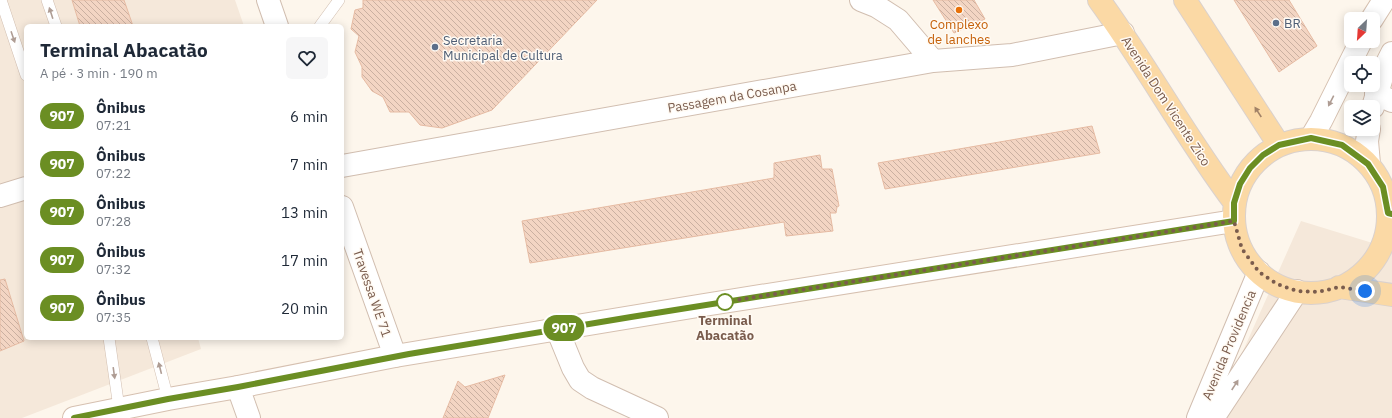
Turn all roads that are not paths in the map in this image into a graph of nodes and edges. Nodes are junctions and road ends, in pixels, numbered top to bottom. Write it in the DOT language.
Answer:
graph roads {
  1 [pos="1,0"];
  2 [pos="47,0"];
  3 [pos="268,0"];
  4 [pos="339,0"];
  5 [pos="861,0"];
  6 [pos="1099,0"];
  7 [pos="1185,0"];
  8 [pos="1384,0"];
  9 [pos="1376,12"];
  10 [pos="55,24"];
  11 [pos="276,24"];
  12 [pos="321,24"];
  13 [pos="1123,33"];
  14 [pos="1358,48"];
  15 [pos="1392,53"];
  16 [pos="933,61"];
  17 [pos="24,69"];
  18 [pos="1380,101"];
  19 [pos="1368,136"];
  20 [pos="1311,138"];
  21 [pos="1279,145"];
  22 [pos="1368,164"];
  23 [pos="344,166"];
  24 [pos="24,189"];
  25 [pos="0,196"];
  26 [pos="1234,212"];
  27 [pos="344,213"];
  28 [pos="1390,214"];
  29 [pos="1259,272"];
  30 [pos="1339,287"];
  31 [pos="1297,291"];
  32 [pos="1392,295"];
  33 [pos="557,329"];
  34 [pos="110,340"];
  35 [pos="153,340"];
  36 [pos="395,356"];
  37 [pos="238,387"];
  38 [pos="168,399"];
  39 [pos="119,408"];
  40 [pos="74,418"];
  41 [pos="249,418"];
  42 [pos="657,418"];
  43 [pos="1198,418"];
  44 [pos="1213,418"];
  1 -- 17 [label="lane, one-way"];
  10 -- 2 [label="lane, one-way"];
  3 -- 11 [label="street"];
  4 -- 12 [label="lane"];
  5 -- 16 [label="street"];
  6 -- 13 [label="main road, Avenida Dom Vicente Zico"];
  21 -- 7 [label="main road, one-way"];
  8 -- 9 [label="street"];
  13 -- 16 [label="street, Passagem da Cosanpa"];
  13 -- 26 [label="main road, Avenida Dom Vicente Zico"];
  14 -- 20 [label="street, one-way"];
  15 -- 18 [label="street"];
  16 -- 23 [label="street, Passagem da Cosanpa"];
  19 -- 22 [label="street"];
  20 -- 21 [label="main road"];
  20 -- 22 [label="main road"];
  21 -- 26 [label="main road"];
  22 -- 28 [label="main road"];
  24 -- 25 [label="street"];
  26 -- 29 [label="main road"];
  26 -- 33 [label="street"];
  27 -- 36 [label="street, Travessa WE 71"];
  28 -- 30 [label="main road"];
  29 -- 31 [label="main road"];
  29 -- 43 [label="street, Avenida Providencia"];
  30 -- 31 [label="main road"];
  30 -- 32 [label="main road"];
  44 -- 31 [label="street, Avenida Providencia, one-way"];
  33 -- 36 [label="street"];
  33 -- 42 [label="street"];
  34 -- 39 [label="lane, one-way"];
  38 -- 35 [label="lane, one-way"];
  36 -- 37 [label="street"];
  37 -- 38 [label="street"];
  37 -- 41 [label="street"];
  38 -- 39 [label="street"];
  39 -- 40 [label="street"];
}
